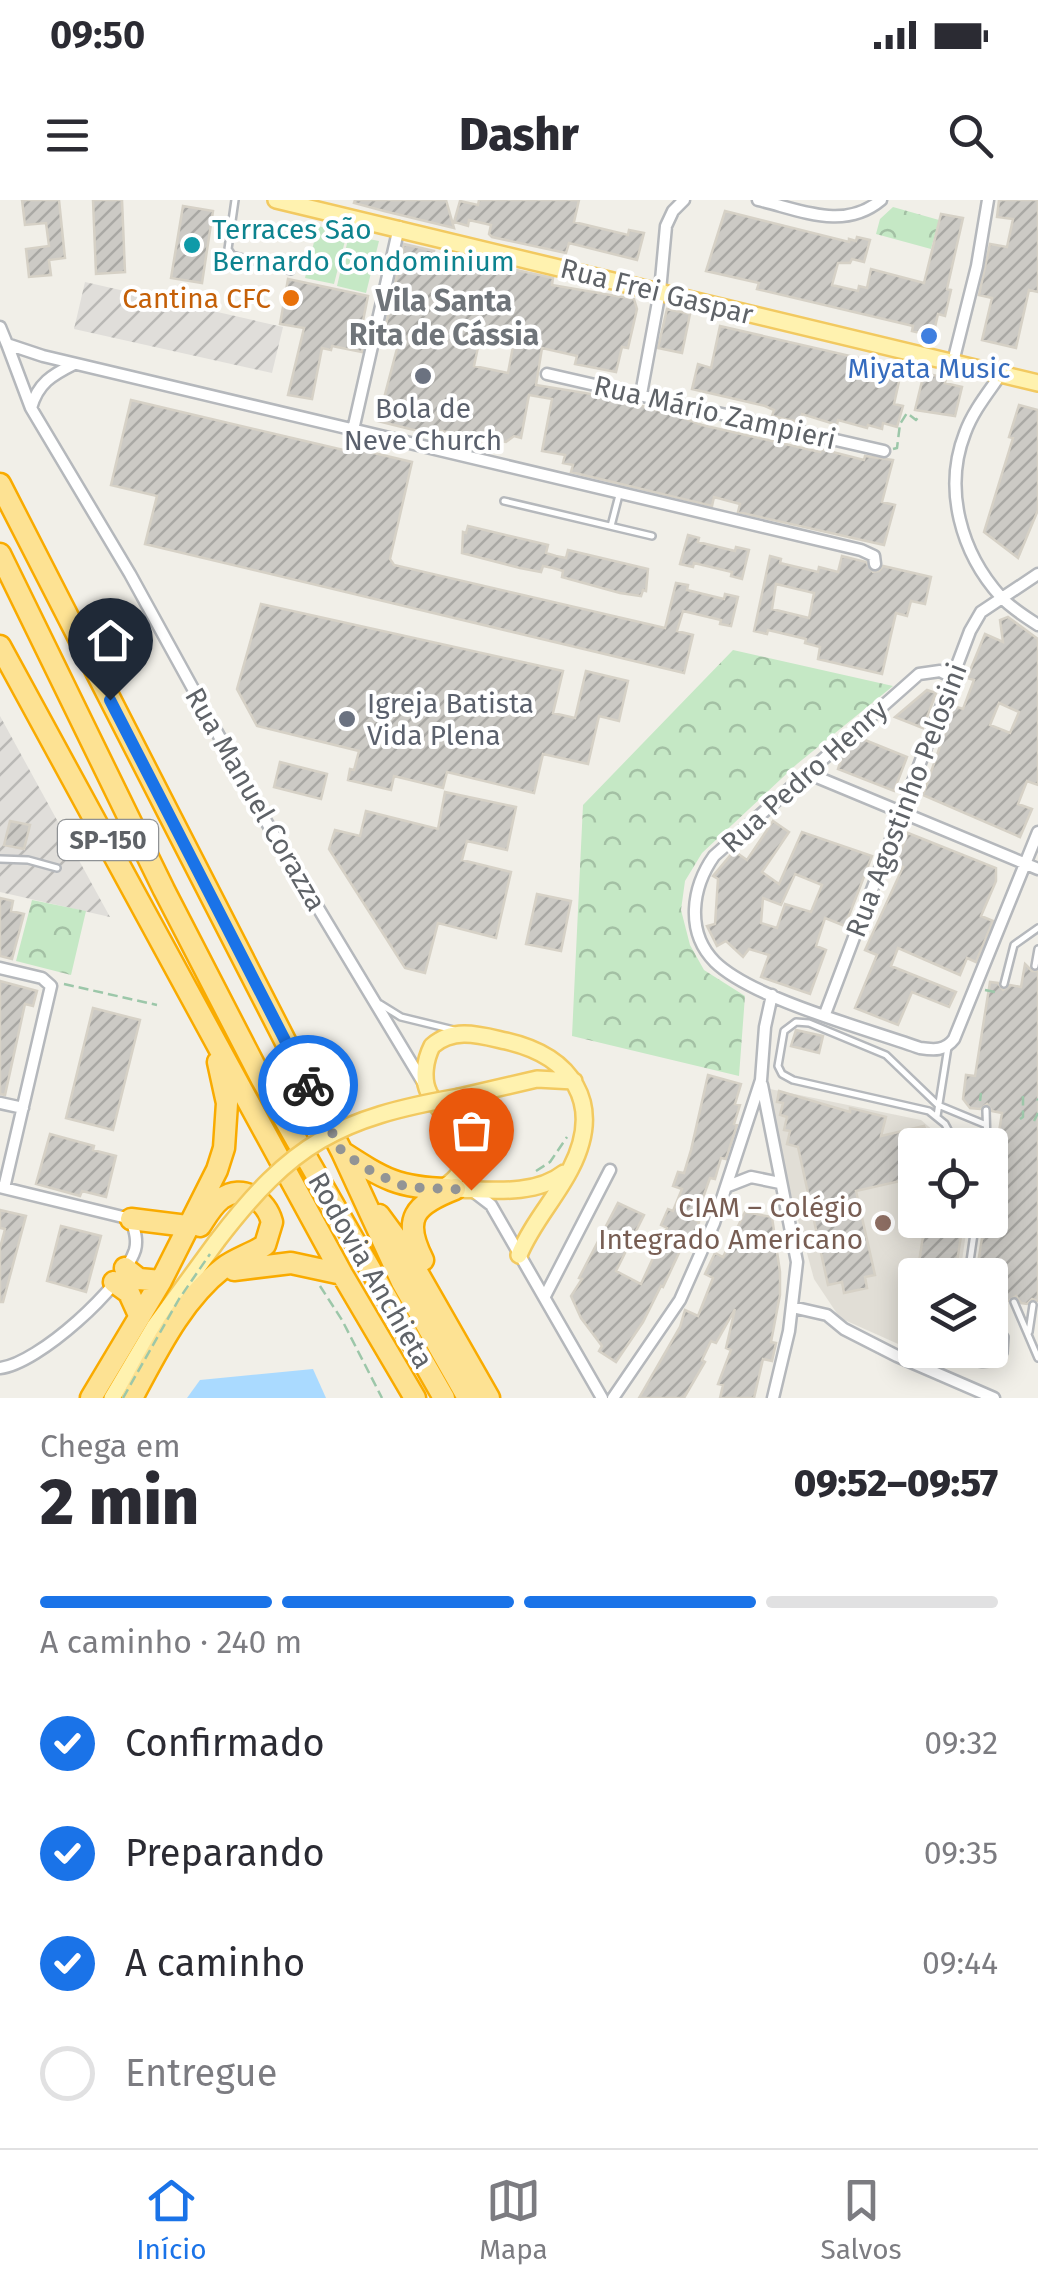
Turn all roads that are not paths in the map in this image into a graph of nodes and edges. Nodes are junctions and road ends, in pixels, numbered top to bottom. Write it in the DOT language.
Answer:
graph roads {
  1 [pos="236,200"];
  2 [pos="276,200"];
  3 [pos="684,200"];
  4 [pos="758,200"];
  5 [pos="881,200"];
  6 [pos="988,200"];
  7 [pos="399,227"];
  8 [pos="291,271"];
  9 [pos="660,292"];
  10 [pos="0,327"];
  11 [pos="7,344"];
  12 [pos="953,362"];
  13 [pos="75,364"];
  14 [pos="546,374"];
  15 [pos="1001,374"];
  16 [pos="1038,383"];
  17 [pos="641,394"];
  18 [pos="30,408"];
  19 [pos="353,430"];
  20 [pos="884,451"];
  21 [pos="0,484"];
  22 [pos="619,492"];
  23 [pos="504,501"];
  24 [pos="611,526"];
  25 [pos="652,536"];
  26 [pos="0,554"];
  27 [pos="875,564"];
  28 [pos="1038,574"];
  29 [pos="1002,598"];
  30 [pos="1038,626"];
  31 [pos="0,646"];
  32 [pos="952,677"];
  33 [pos="807,773"];
  34 [pos="902,812"];
  35 [pos="1038,832"];
  36 [pos="0,859"];
  37 [pos="1026,861"];
  38 [pos="56,868"];
  39 [pos="1038,869"];
  40 [pos="1038,928"];
  41 [pos="1038,948"];
  42 [pos="1035,966"];
  43 [pos="0,968"];
  44 [pos="1004,984"];
  45 [pos="772,995"];
  46 [pos="372,999"];
  47 [pos="825,1014"];
  48 [pos="472,1034"];
  49 [pos="212,1036"];
  50 [pos="948,1047"];
  51 [pos="761,1080"];
  52 [pos="574,1082"];
  53 [pos="427,1090"];
  54 [pos="0,1102"];
  55 [pos="938,1105"];
  56 [pos="22,1108"];
  57 [pos="986,1110"];
  58 [pos="937,1116"];
  59 [pos="984,1124"];
  60 [pos="947,1128"];
  61 [pos="985,1128"];
  62 [pos="342,1152"];
  63 [pos="572,1167"];
  64 [pos="610,1170"];
  65 [pos="780,1184"];
  66 [pos="357,1185"];
  67 [pos="728,1186"];
  68 [pos="2,1187"];
  69 [pos="456,1189"];
  70 [pos="131,1219"];
  71 [pos="187,1226"];
  72 [pos="175,1253"];
  73 [pos="519,1255"];
  74 [pos="342,1274"];
  75 [pos="120,1275"];
  76 [pos="213,1276"];
  77 [pos="161,1281"];
  78 [pos="545,1296"];
  79 [pos="1014,1302"];
  80 [pos="1032,1305"];
  81 [pos="792,1307"];
  82 [pos="139,1316"];
  83 [pos="1028,1335"];
  84 [pos="456,1340"];
  85 [pos="1038,1358"];
  86 [pos="396,1364"];
  87 [pos="0,1368"];
  88 [pos="91,1398"];
  89 [pos="112,1398"];
  90 [pos="132,1398"];
  91 [pos="406,1398"];
  92 [pos="414,1398"];
  93 [pos="444,1398"];
  94 [pos="468,1398"];
  95 [pos="489,1398"];
  96 [pos="602,1398"];
  97 [pos="613,1398"];
  98 [pos="773,1398"];
  99 [pos="994,1398"];
  1 -- 8 [label="lane"];
  2 -- 7 [label="main road, Rua Frei Gaspar"];
  3 -- 9 [label="street"];
  4 -- 5 [label="street"];
  6 -- 12 [label="street"];
  7 -- 9 [label="main road, Rua Frei Gaspar"];
  7 -- 19 [label="street"];
  9 -- 12 [label="main road, Rua Frei Gaspar"];
  9 -- 17 [label="street"];
  10 -- 11 [label="street, Rua Manuel Corazza"];
  11 -- 13 [label="street"];
  11 -- 18 [label="street, Rua Manuel Corazza"];
  12 -- 15 [label="main road, Rua Frei Gaspar"];
  13 -- 18 [label="street"];
  13 -- 19 [label="street"];
  14 -- 17 [label="street, Rua Mário Zampieri"];
  15 -- 16 [label="main road, Rua Frei Gaspar"];
  15 -- 29 [label="street"];
  17 -- 20 [label="street, Rua Mário Zampieri"];
  18 -- 46 [label="street, Rua Manuel Corazza"];
  19 -- 22 [label="street"];
  21 -- 62 [label="highway, Rodovia Anchieta / SP-150"];
  22 -- 24 [label="lane"];
  22 -- 27 [label="street"];
  23 -- 24 [label="lane"];
  24 -- 25 [label="lane"];
  26 -- 93 [label="highway, Rodovia Anchieta / SP-150"];
  28 -- 29 [label="street, Rua Agostinho Pelosini"];
  29 -- 30 [label="street"];
  29 -- 32 [label="street, Rua Agostinho Pelosini"];
  31 -- 49 [label="highway, Rodovia Anchieta / SP-150"];
  32 -- 33 [label="street, Rua Pedro Henry"];
  32 -- 34 [label="street, Rua Agostinho Pelosini"];
  33 -- 34 [label="street"];
  33 -- 45 [label="street, Rua Pedro Henry"];
  34 -- 37 [label="street"];
  34 -- 47 [label="street, Rua Agostinho Pelosini"];
  35 -- 37 [label="street"];
  36 -- 38 [label="lane"];
  37 -- 39 [label="street"];
  37 -- 50 [label="street"];
  40 -- 44 [label="lane"];
  41 -- 42 [label="lane"];
  43 -- 56 [label="street"];
  45 -- 47 [label="street, Rua Pedro Henry"];
  45 -- 51 [label="street"];
  46 -- 48 [label="lane"];
  46 -- 53 [label="street, Rua Manuel Corazza"];
  47 -- 50 [label="street, Rua Pedro Henry"];
  48 -- 52 [label="main road"];
  48 -- 53 [label="main road"];
  49 -- 71 [label="highway"];
  49 -- 74 [label="highway, Rodovia Anchieta / SP-150"];
  50 -- 55 [label="lane"];
  51 -- 65 [label="street"];
  51 -- 67 [label="street"];
  52 -- 63 [label="main road"];
  52 -- 89 [label="main road, bridge"];
  53 -- 69 [label="main road"];
  54 -- 56 [label="street"];
  55 -- 58 [label="lane"];
  55 -- 58 [label="lane"];
  55 -- 59 [label="lane"];
  56 -- 68 [label="street"];
  57 -- 59 [label="lane"];
  58 -- 60 [label="lane"];
  59 -- 61 [label="lane"];
  62 -- 66 [label="highway, Rodovia Anchieta / SP-150"];
  62 -- 69 [label="highway"];
  63 -- 69 [label="main road"];
  63 -- 73 [label="main road"];
  64 -- 78 [label="street"];
  65 -- 67 [label="street"];
  65 -- 81 [label="street"];
  66 -- 84 [label="highway, Rodovia Anchieta / SP-150"];
  66 -- 94 [label="highway, Rodovia Anchieta / SP-150"];
  67 -- 97 [label="street"];
  68 -- 70 [label="street"];
  69 -- 73 [label="street"];
  69 -- 84 [label="highway"];
  70 -- 71 [label="highway"];
  70 -- 75 [label="street"];
  71 -- 72 [label="highway"];
  72 -- 76 [label="highway"];
  72 -- 77 [label="highway"];
  73 -- 78 [label="street"];
  74 -- 76 [label="highway"];
  74 -- 86 [label="highway, Rodovia Anchieta / SP-150"];
  75 -- 77 [label="highway"];
  75 -- 82 [label="highway"];
  75 -- 87 [label="street"];
  76 -- 90 [label="highway"];
  77 -- 82 [label="highway"];
  78 -- 96 [label="street"];
  79 -- 83 [label="lane"];
  80 -- 83 [label="lane"];
  81 -- 98 [label="street"];
  81 -- 99 [label="street"];
  82 -- 88 [label="highway"];
  83 -- 85 [label="lane"];
  84 -- 95 [label="highway, Rodovia Anchieta / SP-150"];
  86 -- 91 [label="highway"];
  86 -- 92 [label="highway, Rodovia Anchieta / SP-150"];
}
